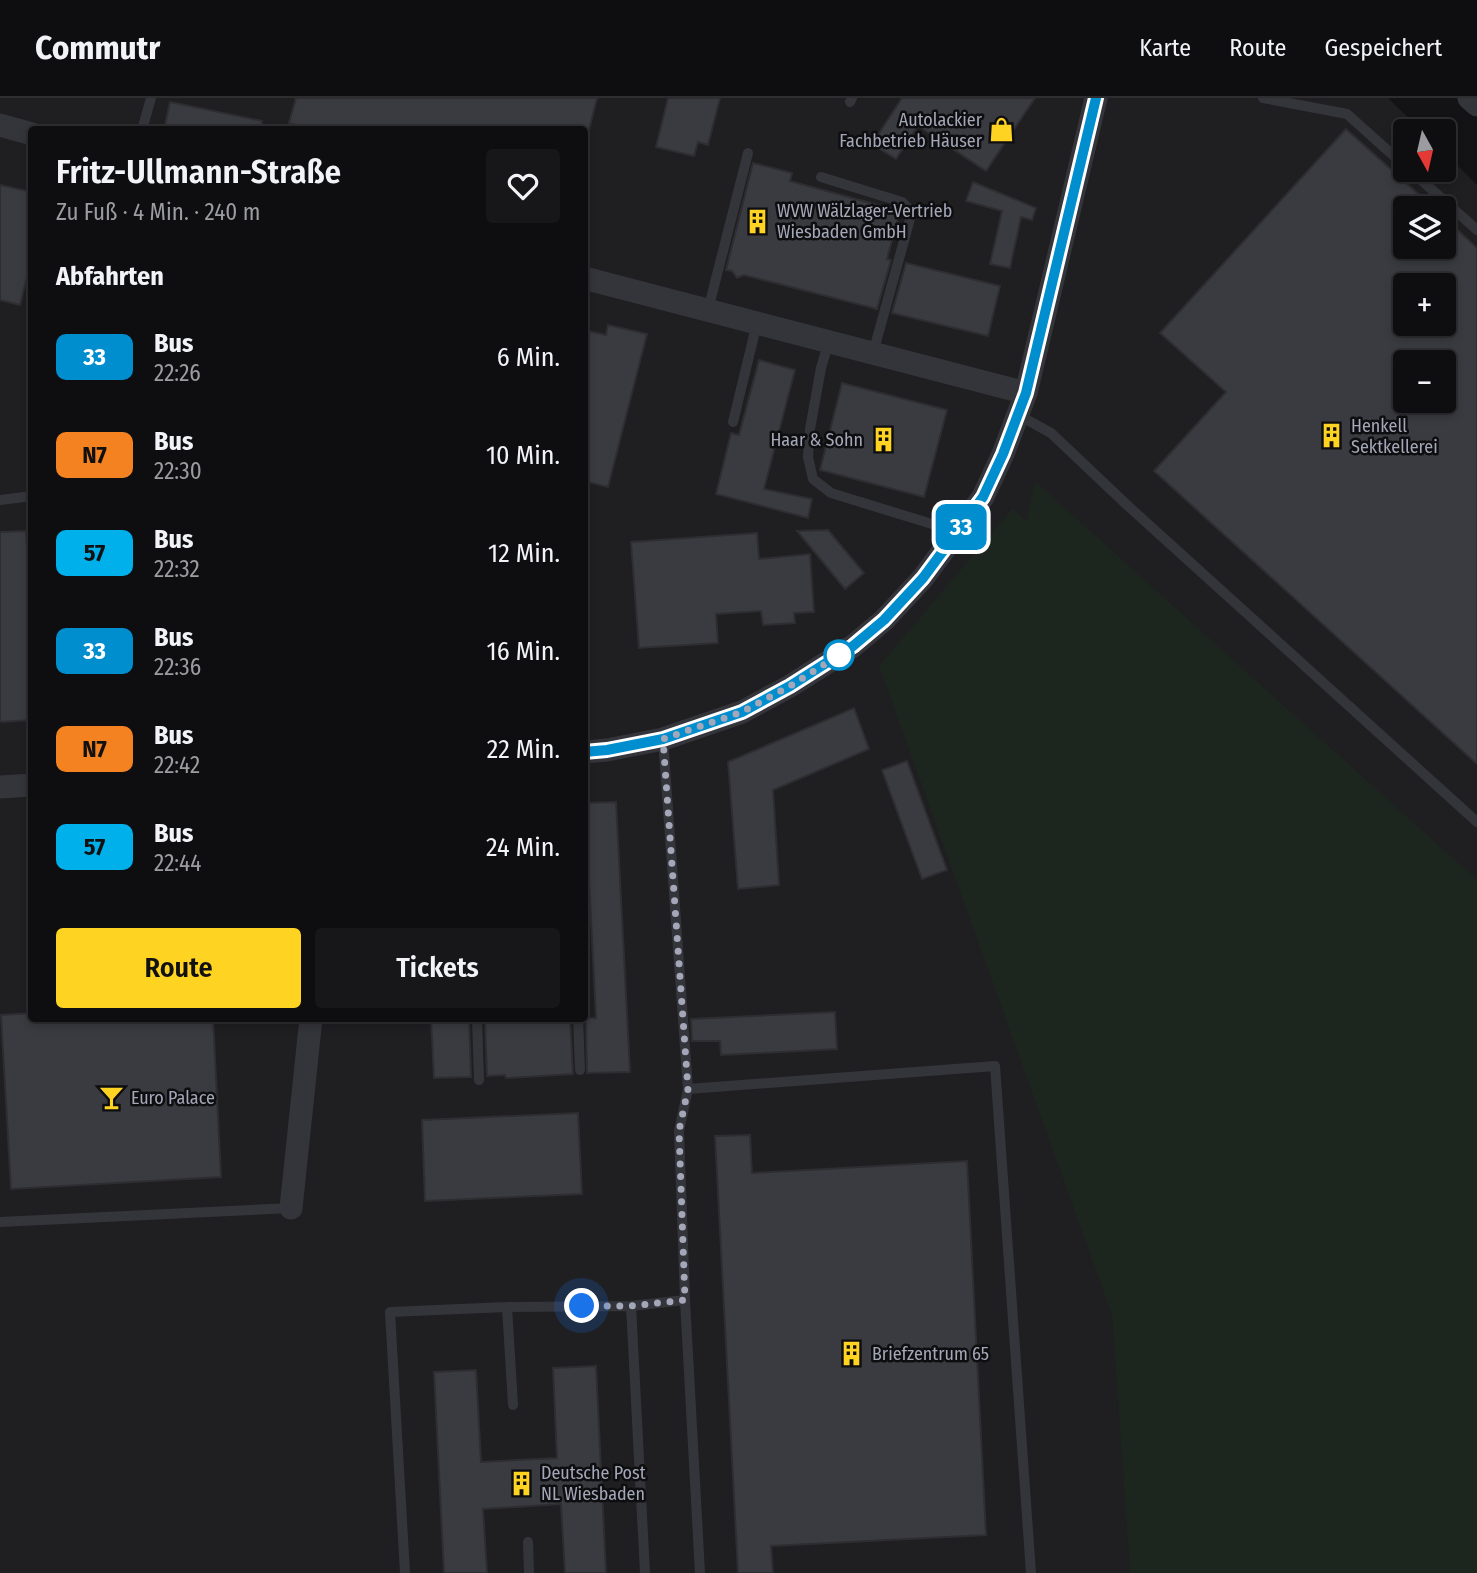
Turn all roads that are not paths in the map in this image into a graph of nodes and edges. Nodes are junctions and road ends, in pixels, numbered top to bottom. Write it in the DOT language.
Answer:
graph roads {
  1 [pos="150,98"];
  2 [pos="1096,98"];
  3 [pos="1263,98"];
  4 [pos="1469,98"];
  5 [pos="1477,105"];
  6 [pos="0,125"];
  7 [pos="143,126"];
  8 [pos="28,133"];
  9 [pos="748,153"];
  10 [pos="1393,155"];
  11 [pos="821,177"];
  12 [pos="1423,182"];
  13 [pos="1477,230"];
  14 [pos="588,279"];
  15 [pos="708,310"];
  16 [pos="757,323"];
  17 [pos="829,341"];
  18 [pos="873,353"];
  19 [pos="1026,393"];
  20 [pos="1018,415"];
  21 [pos="733,422"];
  22 [pos="28,496"];
  23 [pos="0,500"];
  24 [pos="958,531"];
  25 [pos="663,739"];
  26 [pos="588,752"];
  27 [pos="28,785"];
  28 [pos="0,787"];
  29 [pos="1477,822"];
  30 [pos="311,1022"];
  31 [pos="477,1022"];
  32 [pos="578,1022"];
  33 [pos="580,1070"];
  34 [pos="479,1080"];
  35 [pos="688,1089"];
  36 [pos="291,1208"];
  37 [pos="0,1222"];
  38 [pos="685,1300"];
  39 [pos="631,1306"];
  40 [pos="507,1307"];
  41 [pos="513,1405"];
  42 [pos="528,1542"];
  43 [pos="405,1573"];
  44 [pos="529,1573"];
  45 [pos="645,1573"];
  46 [pos="700,1573"];
  47 [pos="1031,1573"];
  1 -- 7 [label="lane"];
  2 -- 19 [label="street"];
  3 -- 10 [label="lane"];
  4 -- 5 [label="street"];
  6 -- 8 [label="street"];
  9 -- 15 [label="lane"];
  11 -- 18 [label="lane"];
  12 -- 13 [label="lane"];
  14 -- 15 [label="street"];
  15 -- 16 [label="street"];
  16 -- 17 [label="street"];
  16 -- 21 [label="lane"];
  17 -- 18 [label="street"];
  17 -- 24 [label="lane"];
  18 -- 19 [label="street"];
  19 -- 20 [label="street"];
  20 -- 24 [label="street"];
  20 -- 29 [label="lane"];
  22 -- 23 [label="lane"];
  24 -- 25 [label="street"];
  25 -- 26 [label="street"];
  25 -- 35 [label="lane"];
  27 -- 28 [label="street"];
  30 -- 36 [label="street"];
  31 -- 34 [label="lane"];
  32 -- 33 [label="lane"];
  35 -- 38 [label="lane"];
  35 -- 47 [label="lane"];
  36 -- 37 [label="lane"];
  38 -- 39 [label="lane"];
  38 -- 46 [label="lane"];
  39 -- 40 [label="lane"];
  39 -- 45 [label="lane"];
  40 -- 41 [label="lane"];
  40 -- 43 [label="lane"];
  42 -- 44 [label="lane"];
}
